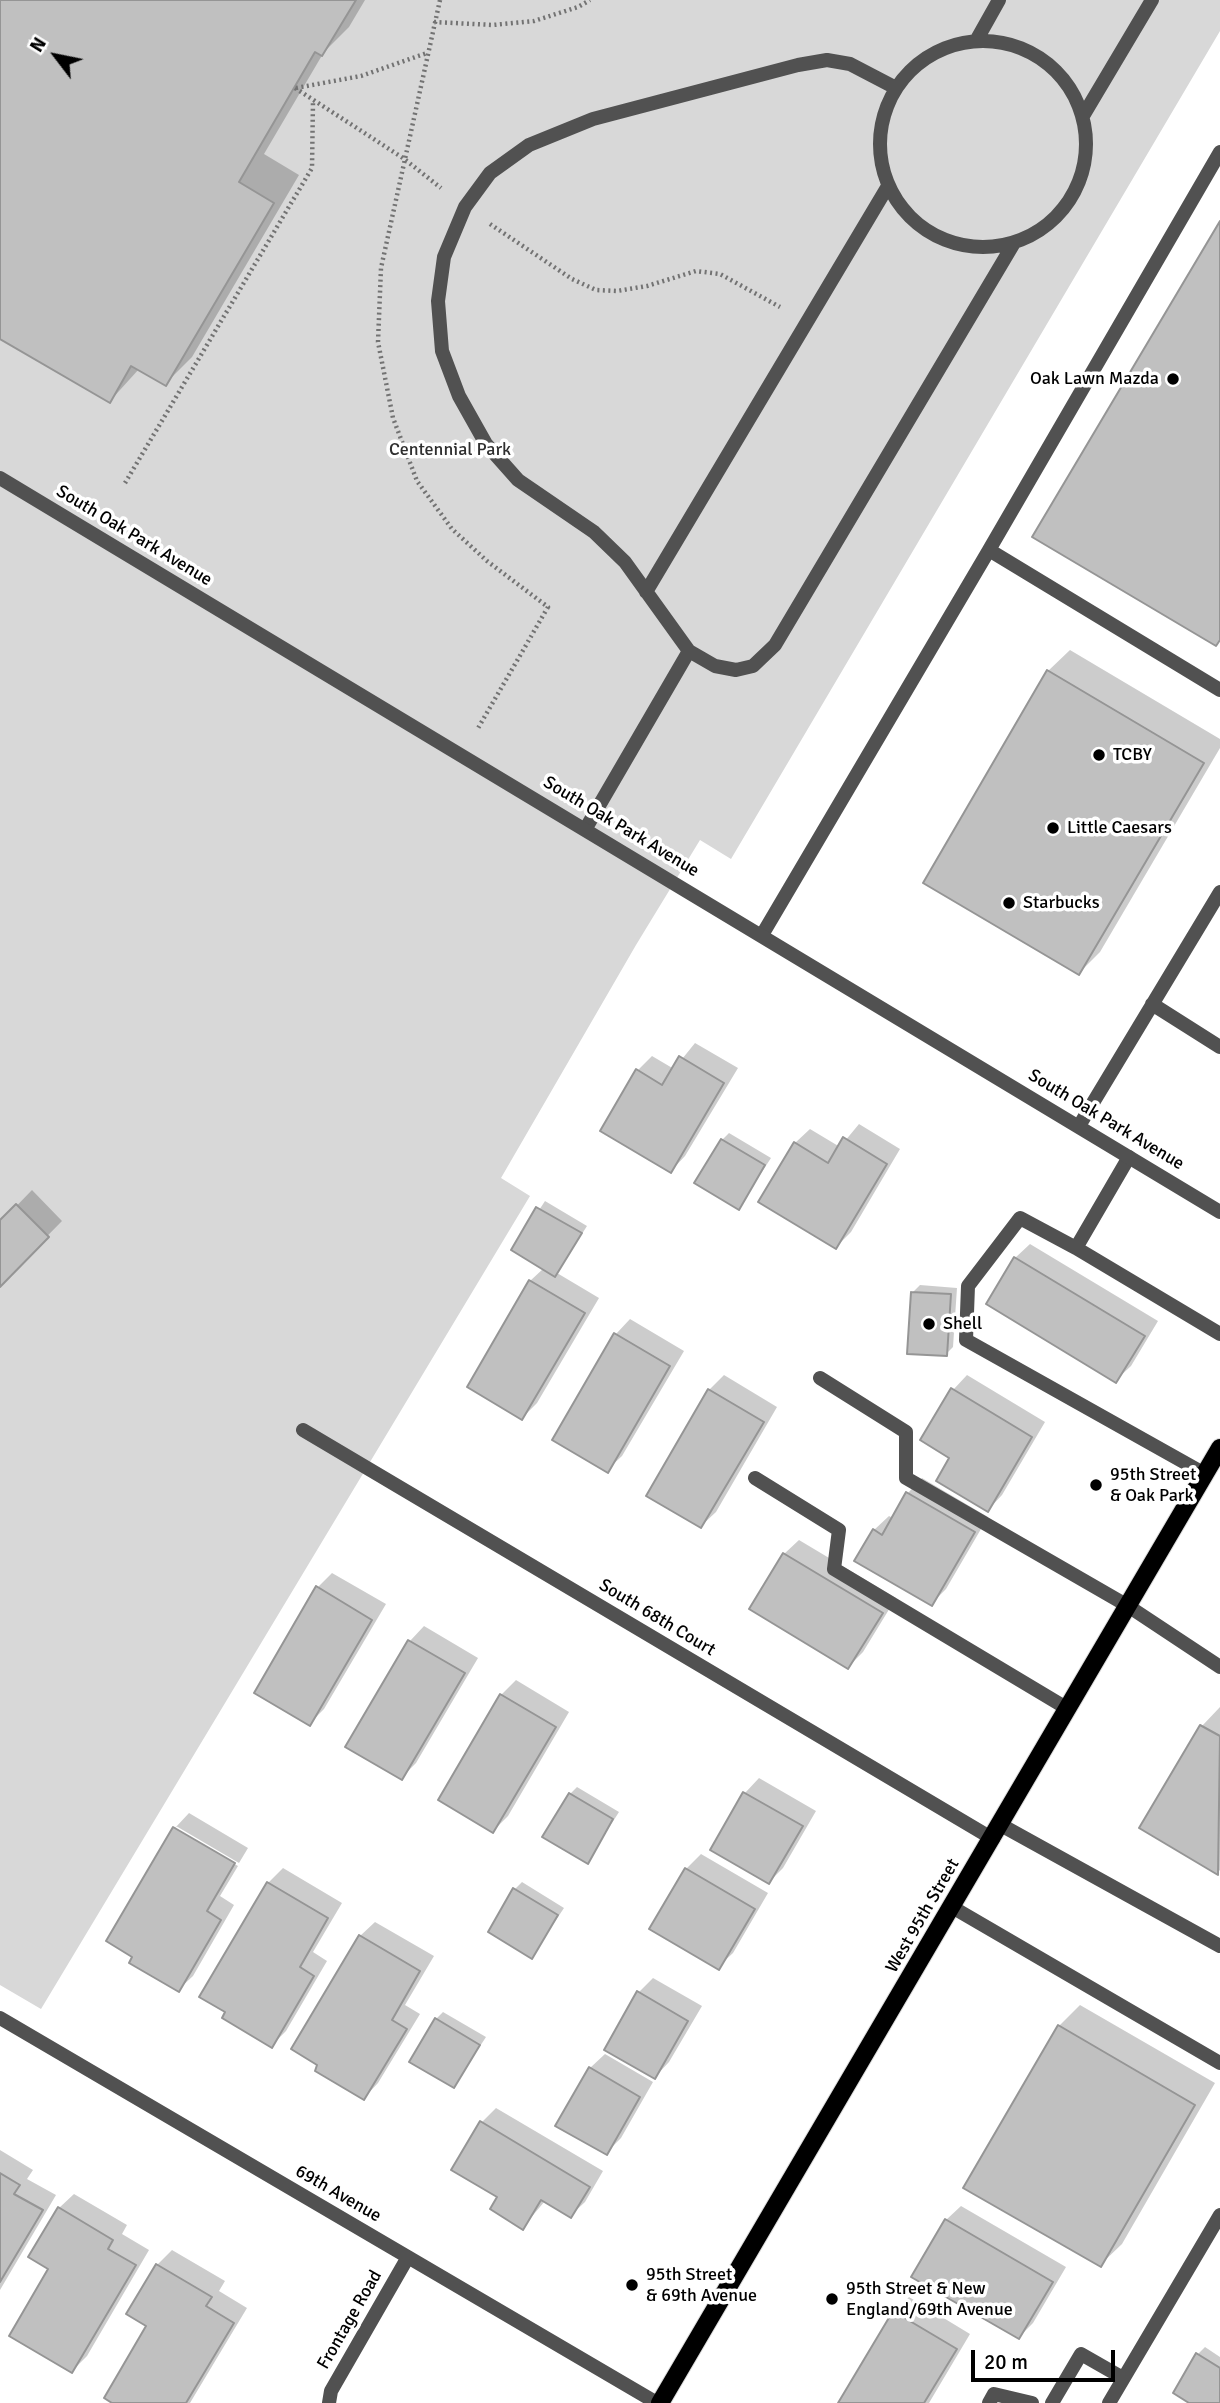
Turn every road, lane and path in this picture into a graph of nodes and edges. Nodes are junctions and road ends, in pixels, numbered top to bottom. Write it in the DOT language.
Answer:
graph roads {
  1 [pos="590,0"];
  2 [pos="999,0"];
  3 [pos="1152,0"];
  4 [pos="434,22"];
  5 [pos="976,41"];
  6 [pos="427,53"];
  7 [pos="896,88"];
  8 [pos="313,100"];
  9 [pos="1083,116"];
  10 [pos="1220,152"];
  11 [pos="888,186"];
  12 [pos="465,207"];
  13 [pos="1014,243"];
  14 [pos="806,323"];
  15 [pos="0,478"];
  16 [pos="125,483"];
  17 [pos="989,550"];
  18 [pos="646,592"];
  19 [pos="689,651"];
  20 [pos="1220,690"];
  21 [pos="586,828"];
  22 [pos="1220,892"];
  23 [pos="762,935"];
  24 [pos="1152,1004"];
  25 [pos="1220,1047"];
  26 [pos="1079,1126"];
  27 [pos="1129,1157"];
  28 [pos="1220,1212"];
  29 [pos="1076,1248"];
  30 [pos="1220,1334"];
  31 [pos="820,1378"];
  32 [pos="303,1430"];
  33 [pos="1220,1448"];
  34 [pos="1205,1474"];
  35 [pos="755,1478"];
  36 [pos="1128,1606"];
  37 [pos="1220,1667"];
  38 [pos="1068,1709"];
  39 [pos="997,1832"];
  40 [pos="952,1907"];
  41 [pos="1220,1946"];
  42 [pos="0,2018"];
  43 [pos="1220,2063"];
  44 [pos="1220,2215"];
  45 [pos="408,2258"];
  46 [pos="1124,2378"];
  47 [pos="329,2403"];
  48 [pos="658,2403"];
  49 [pos="989,2403"];
  50 [pos="1032,2403"];
  51 [pos="1052,2403"];
  52 [pos="1109,2403"];
  1 -- 4 [label="path"];
  2 -- 5 [label="street"];
  3 -- 9 [label="street"];
  5 -- 7 [label="street"];
  5 -- 9 [label="street"];
  6 -- 8 [label="path"];
  7 -- 11 [label="street"];
  7 -- 12 [label="street"];
  8 -- 12 [label="path"];
  8 -- 16 [label="path"];
  9 -- 13 [label="street"];
  10 -- 17 [label="street"];
  11 -- 13 [label="street"];
  11 -- 14 [label="street"];
  12 -- 14 [label="path"];
  12 -- 18 [label="street"];
  13 -- 19 [label="street"];
  14 -- 18 [label="street"];
  15 -- 21 [label="street, South Oak Park Avenue"];
  17 -- 20 [label="street"];
  17 -- 23 [label="street"];
  18 -- 19 [label="street"];
  19 -- 21 [label="street"];
  21 -- 23 [label="street, South Oak Park Avenue"];
  22 -- 24 [label="street"];
  23 -- 26 [label="street, South Oak Park Avenue"];
  24 -- 25 [label="street"];
  24 -- 26 [label="street"];
  26 -- 27 [label="street, South Oak Park Avenue"];
  27 -- 28 [label="street, South Oak Park Avenue"];
  27 -- 29 [label="street"];
  29 -- 30 [label="street"];
  29 -- 34 [label="street"];
  31 -- 36 [label="street"];
  32 -- 39 [label="street, South 68th Court"];
  33 -- 34 [label="main road, West 95th Street"];
  34 -- 36 [label="main road, West 95th Street"];
  35 -- 38 [label="street"];
  36 -- 37 [label="street"];
  36 -- 38 [label="main road, West 95th Street"];
  38 -- 39 [label="main road, West 95th Street"];
  39 -- 40 [label="main road, West 95th Street"];
  39 -- 41 [label="street, South 68th Court"];
  40 -- 43 [label="street"];
  40 -- 48 [label="main road, West 95th Street"];
  42 -- 45 [label="street, 69th Avenue"];
  44 -- 46 [label="street"];
  45 -- 47 [label="street, Frontage Road"];
  45 -- 48 [label="street, 69th Avenue"];
  46 -- 51 [label="street"];
  46 -- 52 [label="street"];
  49 -- 50 [label="street"];
}
